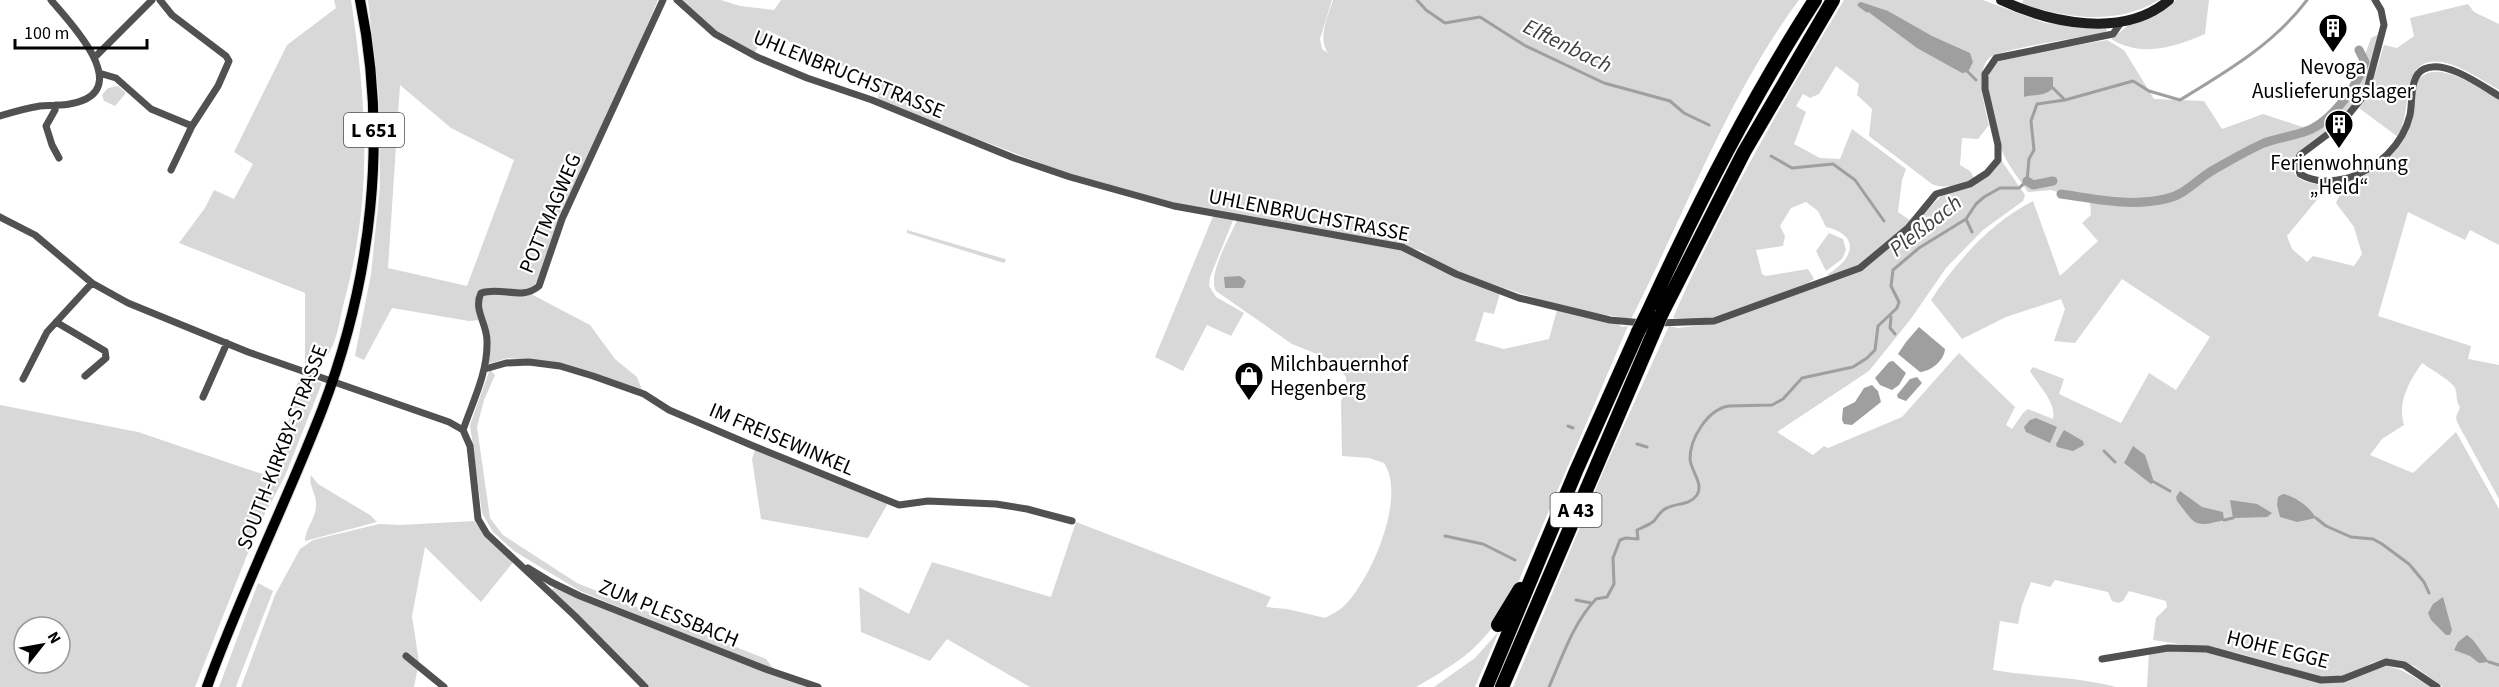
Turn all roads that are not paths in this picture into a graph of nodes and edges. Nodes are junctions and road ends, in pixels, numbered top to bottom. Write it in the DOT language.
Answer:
graph roads {
  1 [pos="51,0"];
  2 [pos="152,0"];
  3 [pos="160,0"];
  4 [pos="360,0"];
  5 [pos="663,0"];
  6 [pos="677,0"];
  7 [pos="1815,0"];
  8 [pos="1833,0"];
  9 [pos="2001,0"];
  10 [pos="2169,0"];
  11 [pos="2375,0"];
  12 [pos="2122,21"];
  13 [pos="94,57"];
  14 [pos="99,73"];
  15 [pos="2499,96"];
  16 [pos="56,105"];
  17 [pos="0,116"];
  18 [pos="192,126"];
  19 [pos="59,158"];
  20 [pos="171,170"];
  21 [pos="0,217"];
  22 [pos="92,283"];
  23 [pos="56,322"];
  24 [pos="227,343"];
  25 [pos="485,369"];
  26 [pos="85,376"];
  27 [pos="23,379"];
  28 [pos="331,382"];
  29 [pos="203,397"];
  30 [pos="463,430"];
  31 [pos="1072,521"];
  32 [pos="514,558"];
  33 [pos="1536,565"];
  34 [pos="1498,625"];
  35 [pos="406,656"];
  36 [pos="2103,659"];
  37 [pos="207,687"];
  38 [pos="444,687"];
  39 [pos="645,687"];
  40 [pos="818,687"];
  41 [pos="1486,687"];
  42 [pos="1502,687"];
  43 [pos="2437,687"];
  1 -- 13 [label="street"];
  2 -- 13 [label="street"];
  3 -- 18 [label="street"];
  4 -- 28 [label="main road, SOUTH-KIRKBY-STRASSE / L 651"];
  5 -- 25 [label="street, POTTMAGWEG"];
  6 -- 12 [label="street, UHLENBRUCHSTRASSE"];
  7 -- 33 [label="highway, A 43, bridge"];
  8 -- 42 [label="highway, A 43, bridge"];
  9 -- 12 [label="main road"];
  10 -- 12 [label="main road"];
  11 -- 15 [label="street"];
  13 -- 14 [label="street"];
  14 -- 16 [label="street"];
  14 -- 18 [label="street"];
  16 -- 17 [label="street"];
  16 -- 19 [label="street"];
  18 -- 20 [label="street"];
  21 -- 22 [label="street"];
  22 -- 23 [label="street"];
  22 -- 24 [label="street"];
  23 -- 26 [label="street"];
  23 -- 27 [label="street"];
  24 -- 28 [label="street"];
  24 -- 29 [label="street"];
  25 -- 30 [label="street, POTTMAGWEG"];
  25 -- 31 [label="street, IM FREISEWINKEL"];
  28 -- 30 [label="street"];
  28 -- 37 [label="main road, SOUTH-KIRKBY-STRASSE / L 651"];
  30 -- 32 [label="street"];
  32 -- 39 [label="street"];
  32 -- 40 [label="street, ZUM PLESSBACH"];
  33 -- 34 [label="highway"];
  33 -- 41 [label="highway, A 43"];
  35 -- 38 [label="street"];
  36 -- 43 [label="street, HOHE EGGE"];
}
